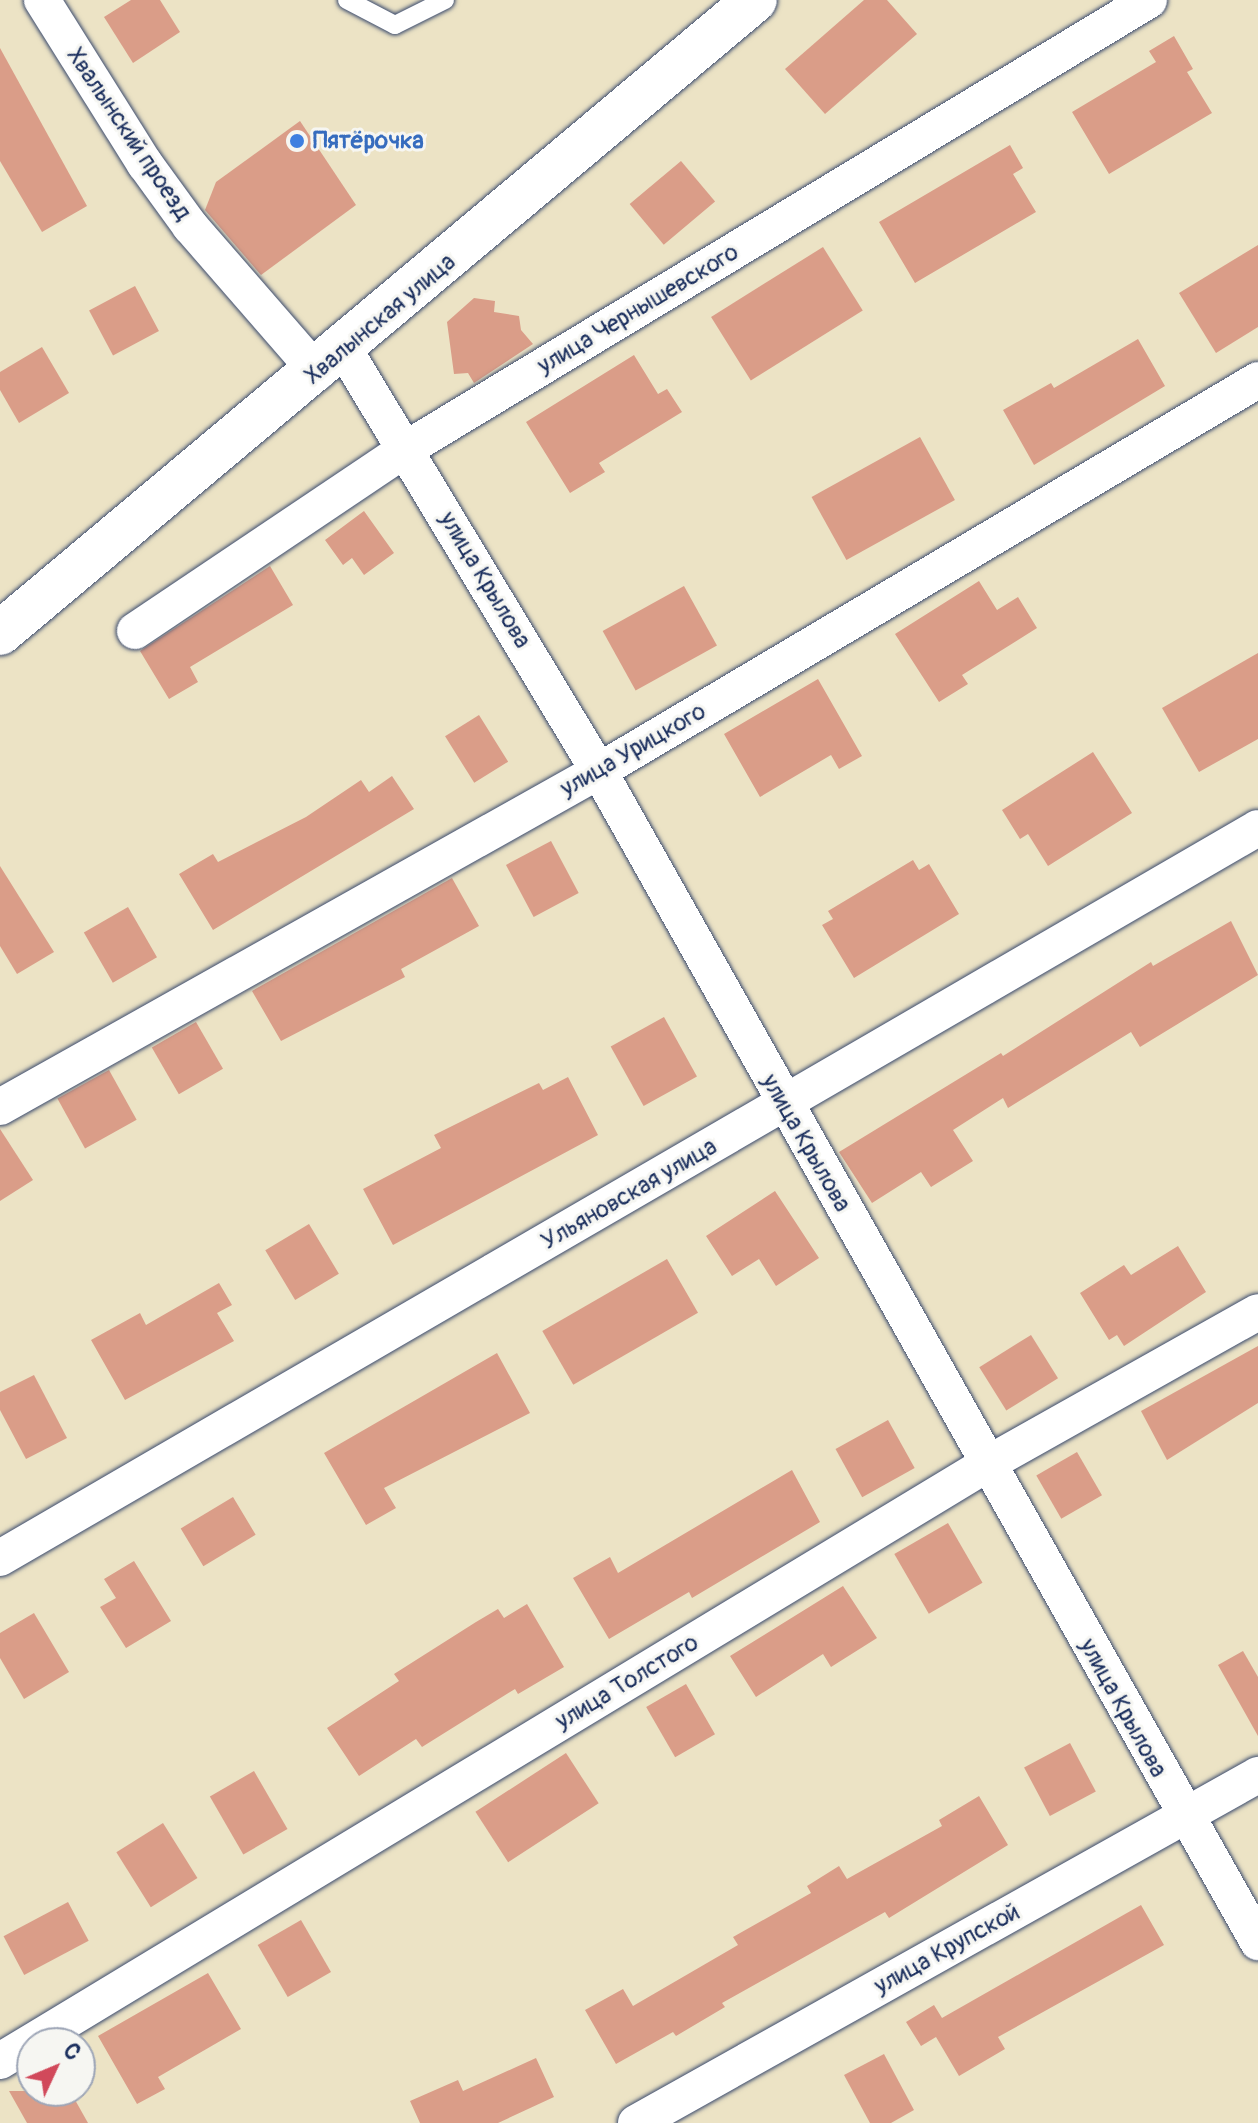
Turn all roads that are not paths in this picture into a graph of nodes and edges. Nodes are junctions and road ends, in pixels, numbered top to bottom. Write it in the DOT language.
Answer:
graph roads {
  1 [pos="42,0"];
  2 [pos="347,0"];
  3 [pos="445,0"];
  4 [pos="1149,0"];
  5 [pos="737,5"];
  6 [pos="331,361"];
  7 [pos="1258,380"];
  8 [pos="406,449"];
  9 [pos="135,631"];
  10 [pos="0,633"];
  11 [pos="599,771"];
  12 [pos="1258,828"];
  13 [pos="784,1106"];
  14 [pos="0,1107"];
  15 [pos="1258,1312"];
  16 [pos="989,1463"];
  17 [pos="0,1558"];
  18 [pos="1258,1775"];
  19 [pos="1183,1817"];
  20 [pos="1258,1942"];
  21 [pos="0,2061"];
  22 [pos="636,2123"];
  1 -- 6 [label="street, Хвалынский проезд"];
  2 -- 3 [label="lane"];
  4 -- 8 [label="street, улица Чернышевского"];
  5 -- 6 [label="street, Хвалынская улица"];
  6 -- 8 [label="street, улица Крылова"];
  6 -- 10 [label="street, Хвалынская улица"];
  7 -- 11 [label="street, улица Урицкого"];
  8 -- 9 [label="street, улица Чернышевского"];
  8 -- 11 [label="street, улица Крылова"];
  11 -- 13 [label="street, улица Крылова"];
  11 -- 14 [label="street, улица Урицкого"];
  12 -- 13 [label="street, Ульяновская улица"];
  13 -- 16 [label="street, улица Крылова"];
  13 -- 17 [label="street, Ульяновская улица"];
  15 -- 16 [label="street, улица Толстого"];
  16 -- 19 [label="street, улица Крылова"];
  16 -- 21 [label="street, улица Толстого"];
  18 -- 19 [label="street, улица Крупской"];
  19 -- 20 [label="street, улица Крылова"];
  19 -- 22 [label="street, улица Крупской"];
}
